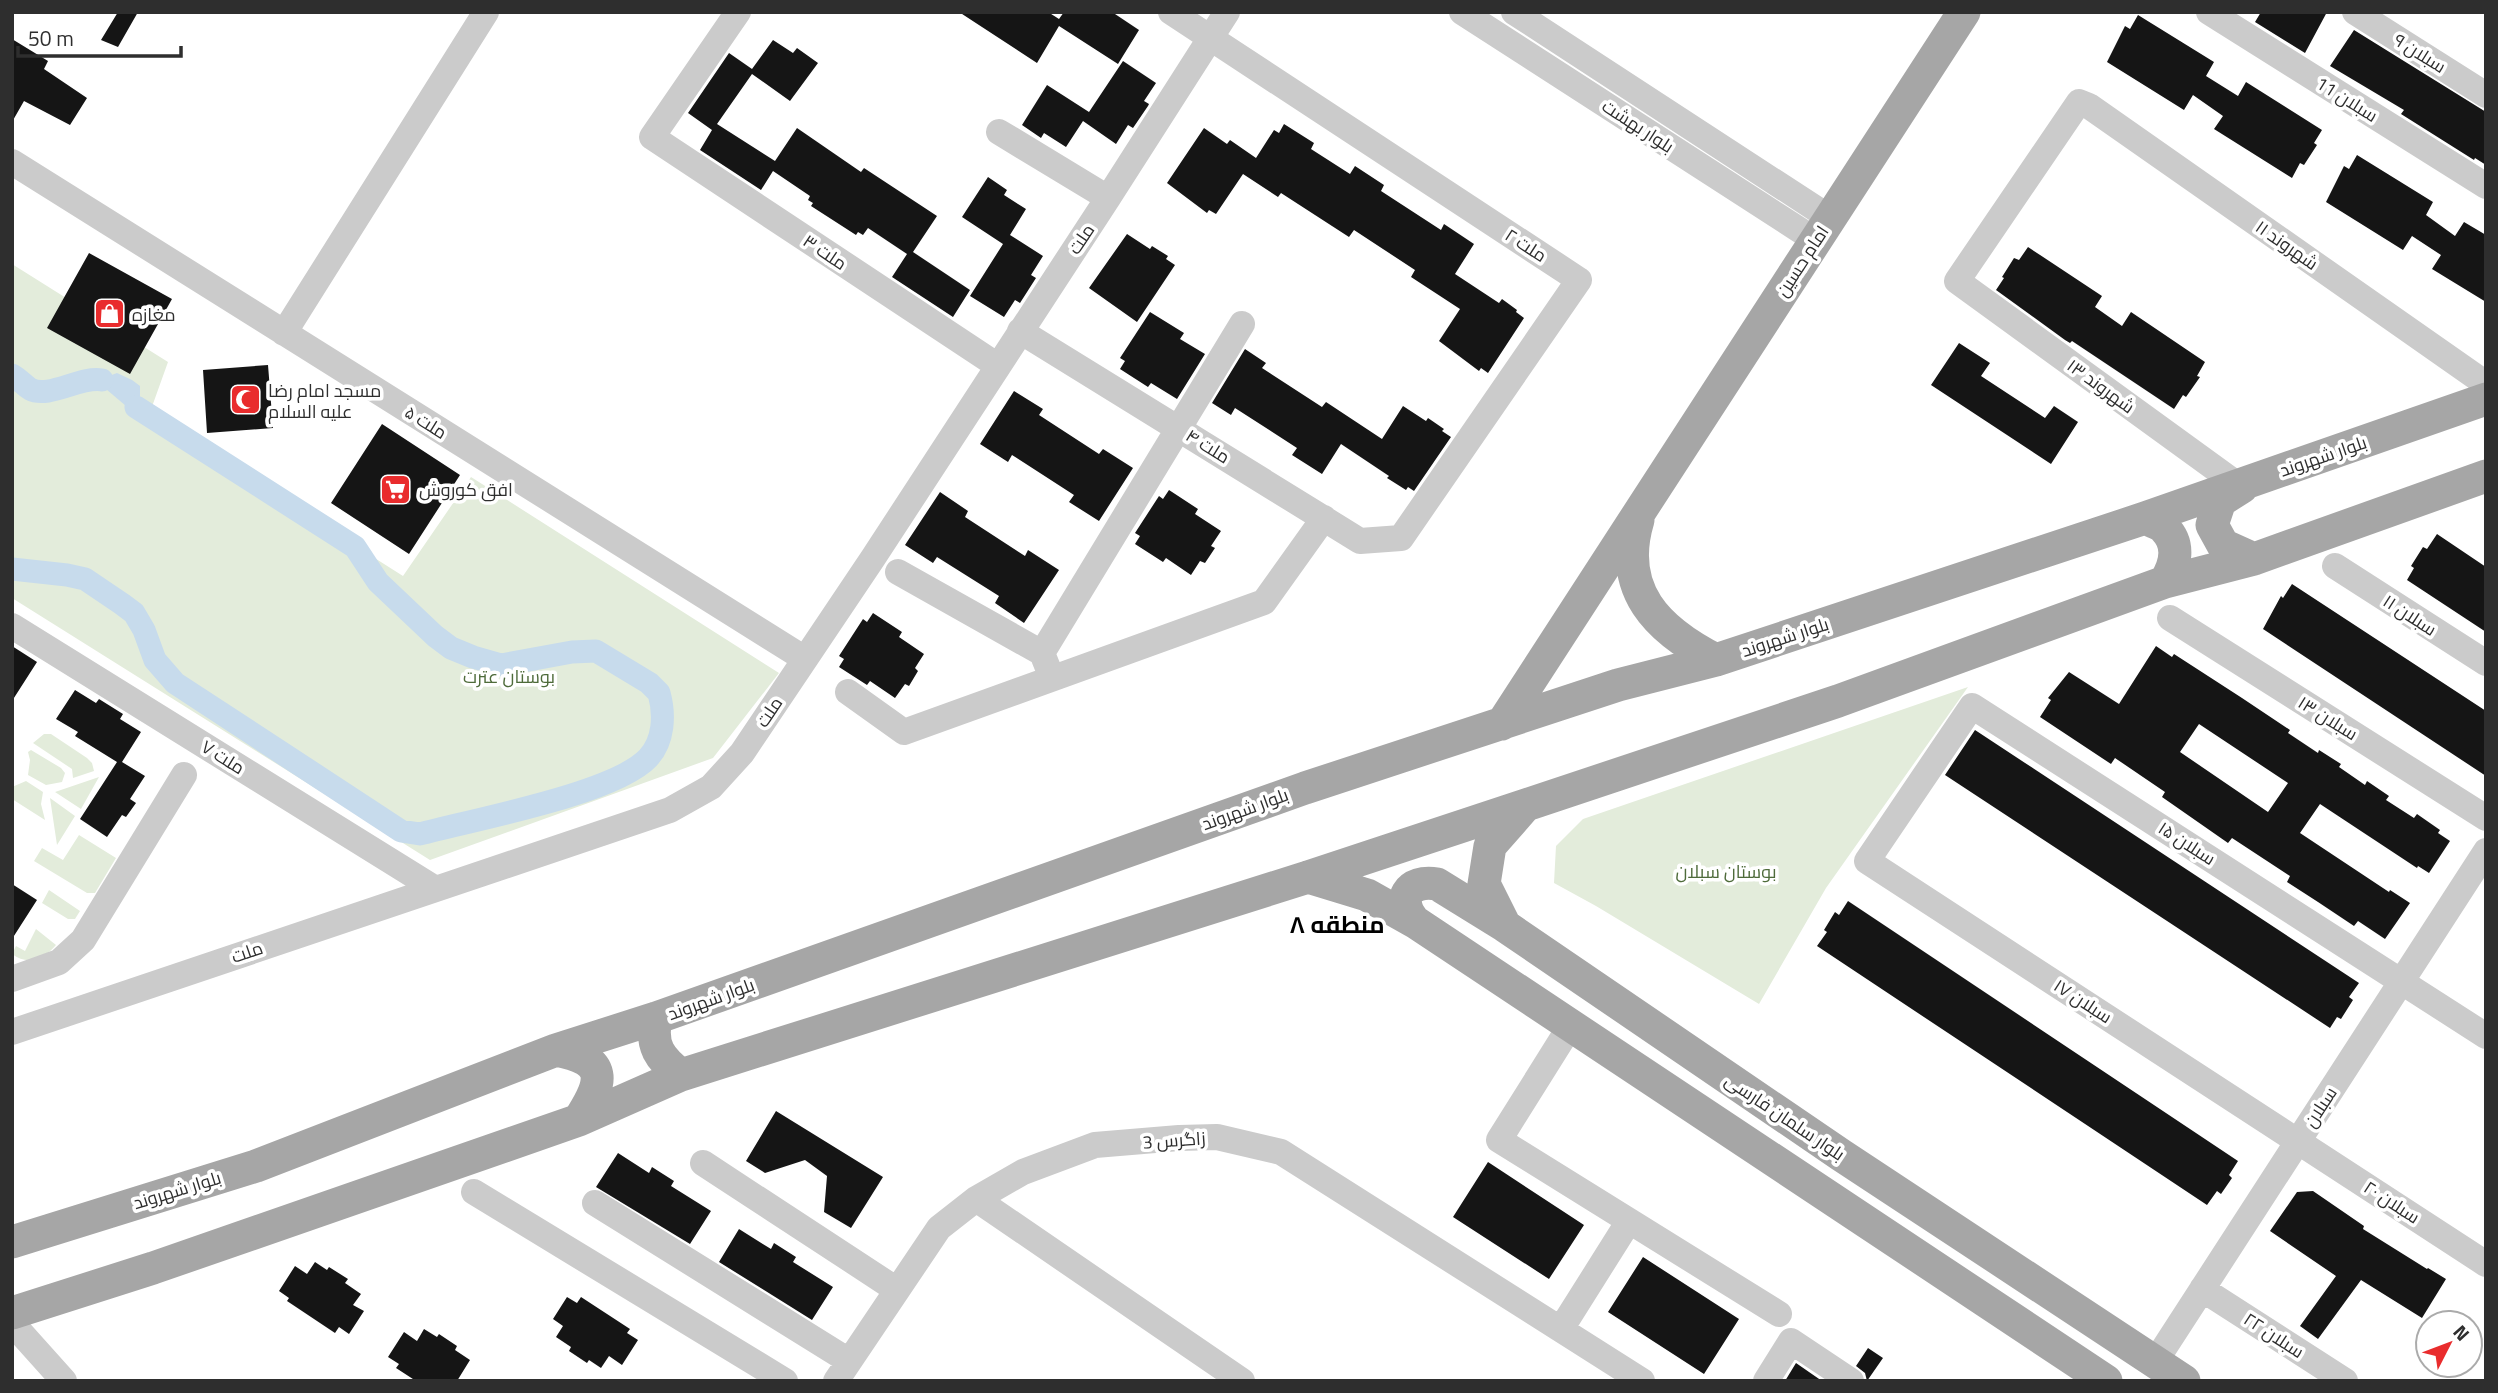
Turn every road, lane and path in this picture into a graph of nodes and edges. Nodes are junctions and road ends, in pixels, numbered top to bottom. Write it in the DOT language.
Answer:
graph roads {
  1 [pos="486,12"];
  2 [pos="738,12"];
  3 [pos="1171,12"];
  4 [pos="1227,12"];
  5 [pos="1462,12"];
  6 [pos="1514,12"];
  7 [pos="1964,12"];
  8 [pos="2209,12"];
  9 [pos="2355,12"];
  10 [pos="1210,39"];
  11 [pos="2486,95"];
  12 [pos="999,132"];
  13 [pos="12,162"];
  14 [pos="2486,186"];
  15 [pos="1108,198"];
  16 [pos="1822,229"];
  17 [pos="1963,287"];
  18 [pos="1242,324"];
  19 [pos="1020,331"];
  20 [pos="284,332"];
  21 [pos="998,366"];
  22 [pos="2486,384"];
  23 [pos="2486,399"];
  24 [pos="1177,427"];
  25 [pos="2486,476"];
  26 [pos="2244,484"];
  27 [pos="1640,511"];
  28 [pos="2146,517"];
  29 [pos="1324,518"];
  30 [pos="1401,538"];
  31 [pos="2254,559"];
  32 [pos="2335,566"];
  33 [pos="898,572"];
  34 [pos="2165,582"];
  35 [pos="2170,618"];
  36 [pos="12,626"];
  37 [pos="1042,653"];
  38 [pos="805,659"];
  39 [pos="1716,660"];
  40 [pos="2486,663"];
  41 [pos="1052,678"];
  42 [pos="848,692"];
  43 [pos="1972,706"];
  44 [pos="1502,724"];
  45 [pos="184,775"];
  46 [pos="1526,805"];
  47 [pos="2486,818"];
  48 [pos="2486,851"];
  49 [pos="1308,877"];
  50 [pos="434,888"];
  51 [pos="1415,922"];
  52 [pos="1505,926"];
  53 [pos="12,979"];
  54 [pos="2402,981"];
  55 [pos="656,1018"];
  56 [pos="1572,1025"];
  57 [pos="12,1032"];
  58 [pos="2486,1036"];
  59 [pos="556,1050"];
  60 [pos="681,1075"];
  61 [pos="579,1120"];
  62 [pos="2298,1141"];
  63 [pos="704,1163"];
  64 [pos="474,1192"];
  65 [pos="976,1199"];
  66 [pos="595,1203"];
  67 [pos="1629,1221"];
  68 [pos="12,1241"];
  69 [pos="2486,1264"];
  70 [pos="2203,1289"];
  71 [pos="897,1290"];
  72 [pos="12,1313"];
  73 [pos="1779,1314"];
  74 [pos="12,1323"];
  75 [pos="1562,1329"];
  76 [pos="2155,1362"];
  77 [pos="843,1371"];
  78 [pos="64,1381"];
  79 [pos="785,1381"];
  80 [pos="1242,1381"];
  81 [pos="1642,1381"];
  82 [pos="1766,1381"];
  83 [pos="1851,1381"];
  84 [pos="2106,1381"];
  85 [pos="2184,1381"];
  86 [pos="2345,1381"];
  1 -- 20 [label="street"];
  2 -- 21 [label="street, ملت ۳"];
  3 -- 10 [label="street"];
  4 -- 10 [label="street, ملت"];
  5 -- 16 [label="street, بلوار بهشت"];
  6 -- 16 [label="street, بلوار بهشت"];
  7 -- 16 [label="main road, امام حسین"];
  8 -- 14 [label="street, سبلان 11"];
  9 -- 11 [label="street, سبلان ۹"];
  10 -- 15 [label="street, ملت"];
  10 -- 30 [label="street, ملت ۲"];
  12 -- 15 [label="street"];
  13 -- 20 [label="street, ملت ۵"];
  15 -- 19 [label="street, ملت"];
  16 -- 27 [label="main road, امام حسین"];
  17 -- 22 [label="street, شهروند ۱۱"];
  17 -- 26 [label="street, شهروند ۱۳"];
  18 -- 24 [label="street"];
  19 -- 21 [label="street, ملت"];
  19 -- 24 [label="street, ملت ۴"];
  20 -- 38 [label="street, ملت ۵"];
  21 -- 38 [label="street, ملت"];
  23 -- 26 [label="main road, بلوار شهروند"];
  24 -- 29 [label="street, ملت ۴"];
  24 -- 37 [label="street"];
  25 -- 31 [label="main road"];
  26 -- 28 [label="main road, بلوار شهروند"];
  26 -- 31 [label="main road"];
  27 -- 39 [label="main road"];
  27 -- 44 [label="main road, امام حسین"];
  28 -- 34 [label="main road"];
  28 -- 39 [label="main road, بلوار شهروند"];
  29 -- 30 [label="street, ملت ۴"];
  29 -- 41 [label="street"];
  31 -- 34 [label="main road"];
  32 -- 40 [label="street, سبلان ۱۱"];
  33 -- 37 [label="street"];
  34 -- 46 [label="main road"];
  35 -- 47 [label="street, سبلان ۱۳"];
  36 -- 50 [label="street, ملت ۷"];
  37 -- 41 [label="street"];
  38 -- 50 [label="street, ملت"];
  39 -- 44 [label="main road, بلوار شهروند"];
  41 -- 42 [label="street"];
  43 -- 54 [label="street, سبلان ۱۵"];
  43 -- 62 [label="street, سبلان ۱۷"];
  44 -- 55 [label="main road, بلوار شهروند"];
  45 -- 53 [label="street"];
  46 -- 49 [label="main road"];
  46 -- 52 [label="main road, بلوار سلمان فارسی"];
  48 -- 54 [label="street, سبلان"];
  49 -- 51 [label="main road"];
  49 -- 60 [label="main road"];
  50 -- 57 [label="street, ملت"];
  51 -- 52 [label="main road"];
  51 -- 56 [label="main road"];
  52 -- 76 [label="main road, بلوار سلمان فارسی"];
  54 -- 58 [label="street, سبلان ۱۵"];
  54 -- 62 [label="street, سبلان"];
  55 -- 59 [label="main road, بلوار شهروند"];
  55 -- 60 [label="main road"];
  56 -- 67 [label="street"];
  56 -- 84 [label="main road"];
  59 -- 61 [label="main road"];
  59 -- 68 [label="main road, بلوار شهروند"];
  60 -- 61 [label="main road"];
  61 -- 72 [label="main road"];
  62 -- 69 [label="street, سبلان ۲۰"];
  62 -- 70 [label="street, سبلان"];
  63 -- 71 [label="street"];
  64 -- 79 [label="street"];
  65 -- 71 [label="street, زاگرس 3"];
  65 -- 75 [label="street, زاگرس 3"];
  65 -- 80 [label="street"];
  66 -- 77 [label="street"];
  67 -- 73 [label="street"];
  67 -- 75 [label="street"];
  70 -- 76 [label="street, سبلان"];
  70 -- 86 [label="street, سبلان ۲۲"];
  71 -- 77 [label="street, زاگرس 3"];
  74 -- 78 [label="street"];
  75 -- 81 [label="street, زاگرس 3"];
  76 -- 85 [label="main road, بلوار سلمان فارسی"];
  82 -- 83 [label="street"];
}
